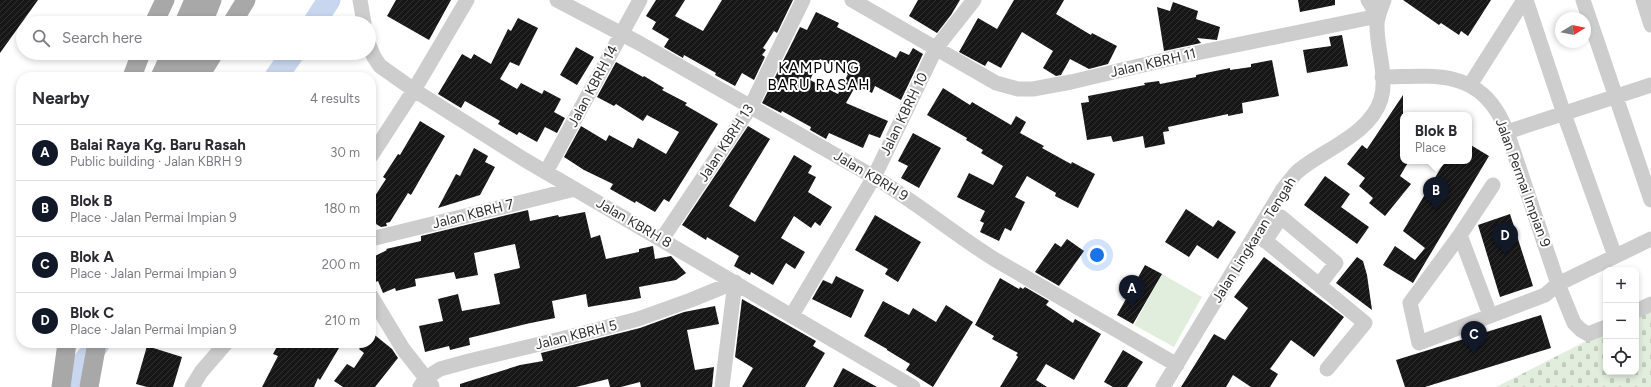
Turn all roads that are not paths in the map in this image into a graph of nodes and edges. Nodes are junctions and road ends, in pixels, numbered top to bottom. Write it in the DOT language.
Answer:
graph roads {
  1 [pos="165,0"];
  2 [pos="194,0"];
  3 [pos="212,0"];
  4 [pos="246,0"];
  5 [pos="467,0"];
  6 [pos="557,0"];
  7 [pos="640,0"];
  8 [pos="803,0"];
  9 [pos="852,0"];
  10 [pos="974,0"];
  11 [pos="1368,0"];
  12 [pos="1384,0"];
  13 [pos="1525,0"];
  14 [pos="1583,0"];
  15 [pos="1642,0"];
  16 [pos="157,16"];
  17 [pos="187,16"];
  18 [pos="206,16"];
  19 [pos="236,16"];
  20 [pos="1378,16"];
  21 [pos="1651,25"];
  22 [pos="620,34"];
  23 [pos="936,48"];
  24 [pos="138,60"];
  25 [pos="168,60"];
  26 [pos="188,60"];
  27 [pos="210,60"];
  28 [pos="376,60"];
  29 [pos="134,72"];
  30 [pos="162,72"];
  31 [pos="183,72"];
  32 [pos="202,72"];
  33 [pos="1382,77"];
  34 [pos="1470,85"];
  35 [pos="1651,85"];
  36 [pos="414,90"];
  37 [pos="1616,97"];
  38 [pos="751,106"];
  39 [pos="1564,114"];
  40 [pos="1507,132"];
  41 [pos="376,148"];
  42 [pos="546,172"];
  43 [pos="874,177"];
  44 [pos="1493,185"];
  45 [pos="575,189"];
  46 [pos="1651,200"];
  47 [pos="1460,235"];
  48 [pos="1260,237"];
  49 [pos="376,238"];
  50 [pos="662,239"];
  51 [pos="1651,240"];
  52 [pos="1615,256"];
  53 [pos="735,282"];
  54 [pos="1558,284"];
  55 [pos="1319,285"];
  56 [pos="376,304"];
  57 [pos="1651,304"];
  58 [pos="1639,310"];
  59 [pos="792,315"];
  60 [pos="1490,315"];
  61 [pos="1603,328"];
  62 [pos="66,348"];
  63 [pos="96,348"];
  64 [pos="222,348"];
  65 [pos="1176,365"];
  66 [pos="1328,369"];
  67 [pos="426,384"];
  68 [pos="1168,384"];
  69 [pos="61,387"];
  70 [pos="89,387"];
  71 [pos="192,387"];
  72 [pos="722,387"];
  73 [pos="913,387"];
  1 -- 16 [label="main road"];
  2 -- 17 [label="main road"];
  3 -- 18 [label="main road"];
  4 -- 19 [label="main road"];
  5 -- 36 [label="street"];
  6 -- 22 [label="street, Jalan KBRH 9"];
  7 -- 22 [label="street, Jalan KBRH 14"];
  8 -- 38 [label="street, Jalan KBRH 13"];
  9 -- 23 [label="street, Jalan KBRH 11"];
  10 -- 23 [label="street, Jalan KBRH 10"];
  11 -- 20 [label="street"];
  12 -- 20 [label="street, Jalan Lingkaran Tengah"];
  13 -- 34 [label="street"];
  13 -- 39 [label="street"];
  14 -- 37 [label="street"];
  15 -- 21 [label="street"];
  20 -- 23 [label="street, Jalan KBRH 11"];
  20 -- 33 [label="street, Jalan Lingkaran Tengah"];
  22 -- 38 [label="street, Jalan KBRH 9"];
  22 -- 42 [label="street, Jalan KBRH 14"];
  23 -- 43 [label="street, Jalan KBRH 10"];
  24 -- 29 [label="main road"];
  25 -- 30 [label="main road"];
  26 -- 31 [label="main road"];
  27 -- 32 [label="main road"];
  28 -- 36 [label="street, Jalan KBRH 8"];
  33 -- 34 [label="street, Jalan Permai Impian 9"];
  33 -- 48 [label="street, Jalan Lingkaran Tengah"];
  34 -- 40 [label="street, Jalan Permai Impian 9"];
  35 -- 37 [label="street"];
  36 -- 41 [label="street"];
  36 -- 42 [label="street, Jalan KBRH 8"];
  37 -- 39 [label="street"];
  37 -- 46 [label="street"];
  38 -- 43 [label="street, Jalan KBRH 9"];
  38 -- 50 [label="street, Jalan KBRH 13"];
  39 -- 40 [label="street"];
  39 -- 52 [label="street"];
  40 -- 54 [label="street, Jalan Permai Impian 9"];
  42 -- 45 [label="street, Jalan KBRH 8"];
  43 -- 59 [label="street, Jalan KBRH 10"];
  43 -- 65 [label="street, Jalan KBRH 9"];
  44 -- 47 [label="street"];
  45 -- 49 [label="street, Jalan KBRH 7"];
  45 -- 50 [label="street, Jalan KBRH 8"];
  47 -- 60 [label="street"];
  47 -- 60 [label="street"];
  48 -- 55 [label="street"];
  48 -- 55 [label="street"];
  48 -- 65 [label="street, Jalan Lingkaran Tengah"];
  50 -- 53 [label="street, Jalan KBRH 8"];
  51 -- 52 [label="street"];
  52 -- 54 [label="street"];
  53 -- 59 [label="street, Jalan KBRH 8"];
  53 -- 67 [label="street, Jalan KBRH 5"];
  53 -- 72 [label="street"];
  54 -- 60 [label="street"];
  54 -- 61 [label="street, Jalan Permai Impian 9"];
  55 -- 66 [label="street"];
  56 -- 67 [label="street"];
  57 -- 58 [label="street"];
  59 -- 73 [label="street, Jalan KBRH 8"];
  62 -- 69 [label="main road"];
  63 -- 70 [label="main road"];
  64 -- 71 [label="street"];
  65 -- 68 [label="street, Jalan Lingkaran Tengah"];
}
